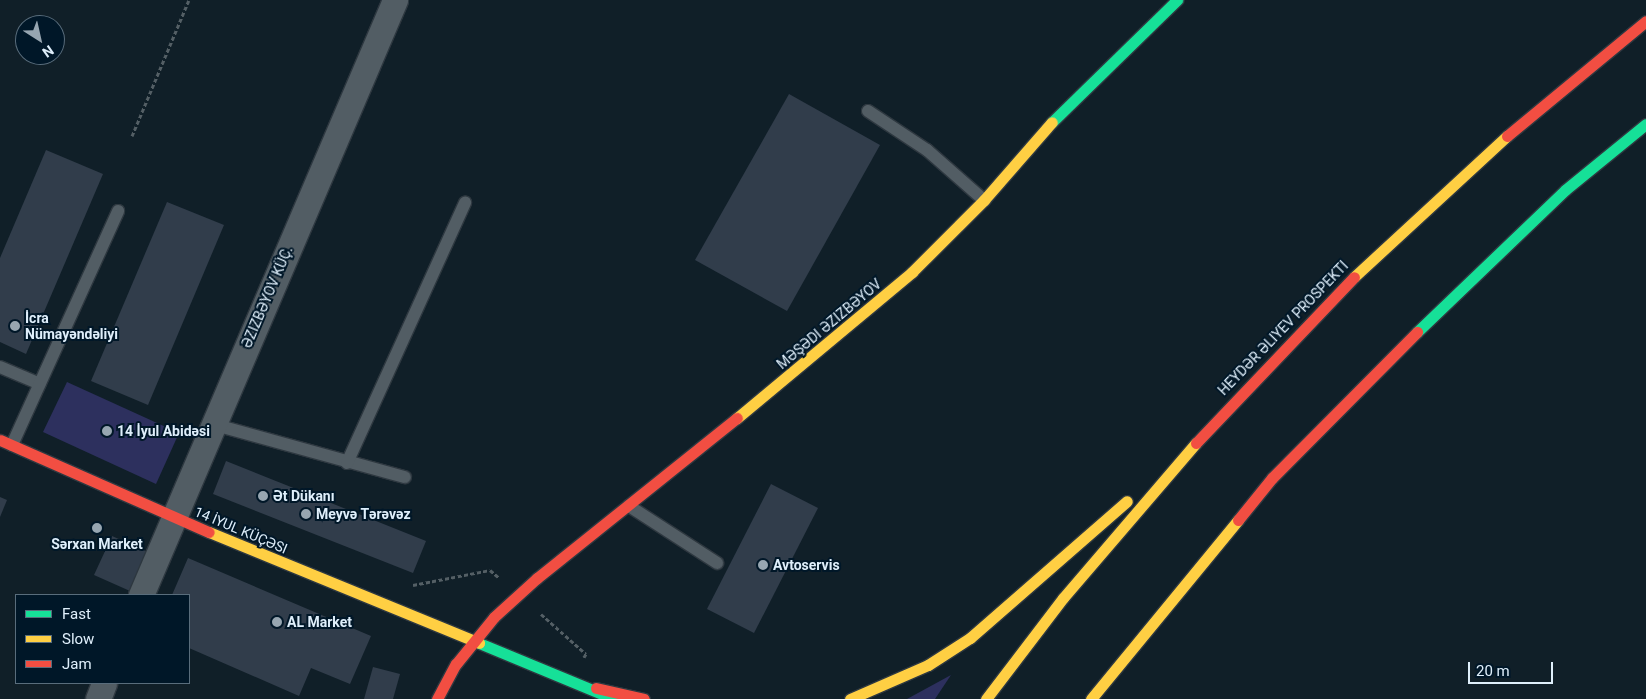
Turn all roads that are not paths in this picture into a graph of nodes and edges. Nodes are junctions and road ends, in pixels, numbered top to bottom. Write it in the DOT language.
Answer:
graph roads {
  1 [pos="395,0"];
  2 [pos="1177,0"];
  3 [pos="1646,21"];
  4 [pos="868,111"];
  5 [pos="1646,124"];
  6 [pos="984,200"];
  7 [pos="465,203"];
  8 [pos="118,211"];
  9 [pos="0,367"];
  10 [pos="40,384"];
  11 [pos="1213,423"];
  12 [pos="212,424"];
  13 [pos="0,440"];
  14 [pos="12,445"];
  15 [pos="347,463"];
  16 [pos="405,477"];
  17 [pos="629,506"];
  18 [pos="174,518"];
  19 [pos="717,563"];
  20 [pos="141,594"];
  21 [pos="474,640"];
  22 [pos="104,684"];
  23 [pos="596,688"];
  24 [pos="98,699"];
  25 [pos="437,699"];
  26 [pos="614,699"];
  27 [pos="644,699"];
  28 [pos="850,699"];
  29 [pos="986,699"];
  30 [pos="1090,699"];
  1 -- 12 [label="street, ƏZIZBƏYOV KÜÇ."];
  2 -- 6 [label="main road, MƏŞƏDI ƏZIZBƏYOV"];
  3 -- 11 [label="main road, HEYDƏR ƏLIYEV PROSPEKTI"];
  4 -- 6 [label="lane"];
  5 -- 30 [label="main road"];
  6 -- 17 [label="main road, MƏŞƏDI ƏZIZBƏYOV"];
  7 -- 15 [label="lane"];
  8 -- 10 [label="lane"];
  9 -- 10 [label="lane"];
  10 -- 14 [label="lane"];
  11 -- 28 [label="main road"];
  11 -- 29 [label="main road, HEYDƏR ƏLIYEV PROSPEKTI"];
  12 -- 15 [label="lane"];
  12 -- 18 [label="street, ƏZIZBƏYOV KÜÇ."];
  13 -- 14 [label="main road, 14 İYUL KÜÇƏSI"];
  14 -- 18 [label="main road, 14 İYUL KÜÇƏSI"];
  15 -- 16 [label="lane"];
  17 -- 19 [label="lane"];
  17 -- 21 [label="main road, MƏŞƏDI ƏZIZBƏYOV"];
  18 -- 20 [label="street, ƏZIZBƏYOV KÜÇ."];
  18 -- 21 [label="main road, 14 İYUL KÜÇƏSI"];
  21 -- 23 [label="main road, 14 İYUL KÜÇƏSI"];
  21 -- 25 [label="main road, MƏŞƏDI ƏZIZBƏYOV"];
  22 -- 24 [label="street"];
  23 -- 26 [label="main road"];
  23 -- 27 [label="main road"];
}
